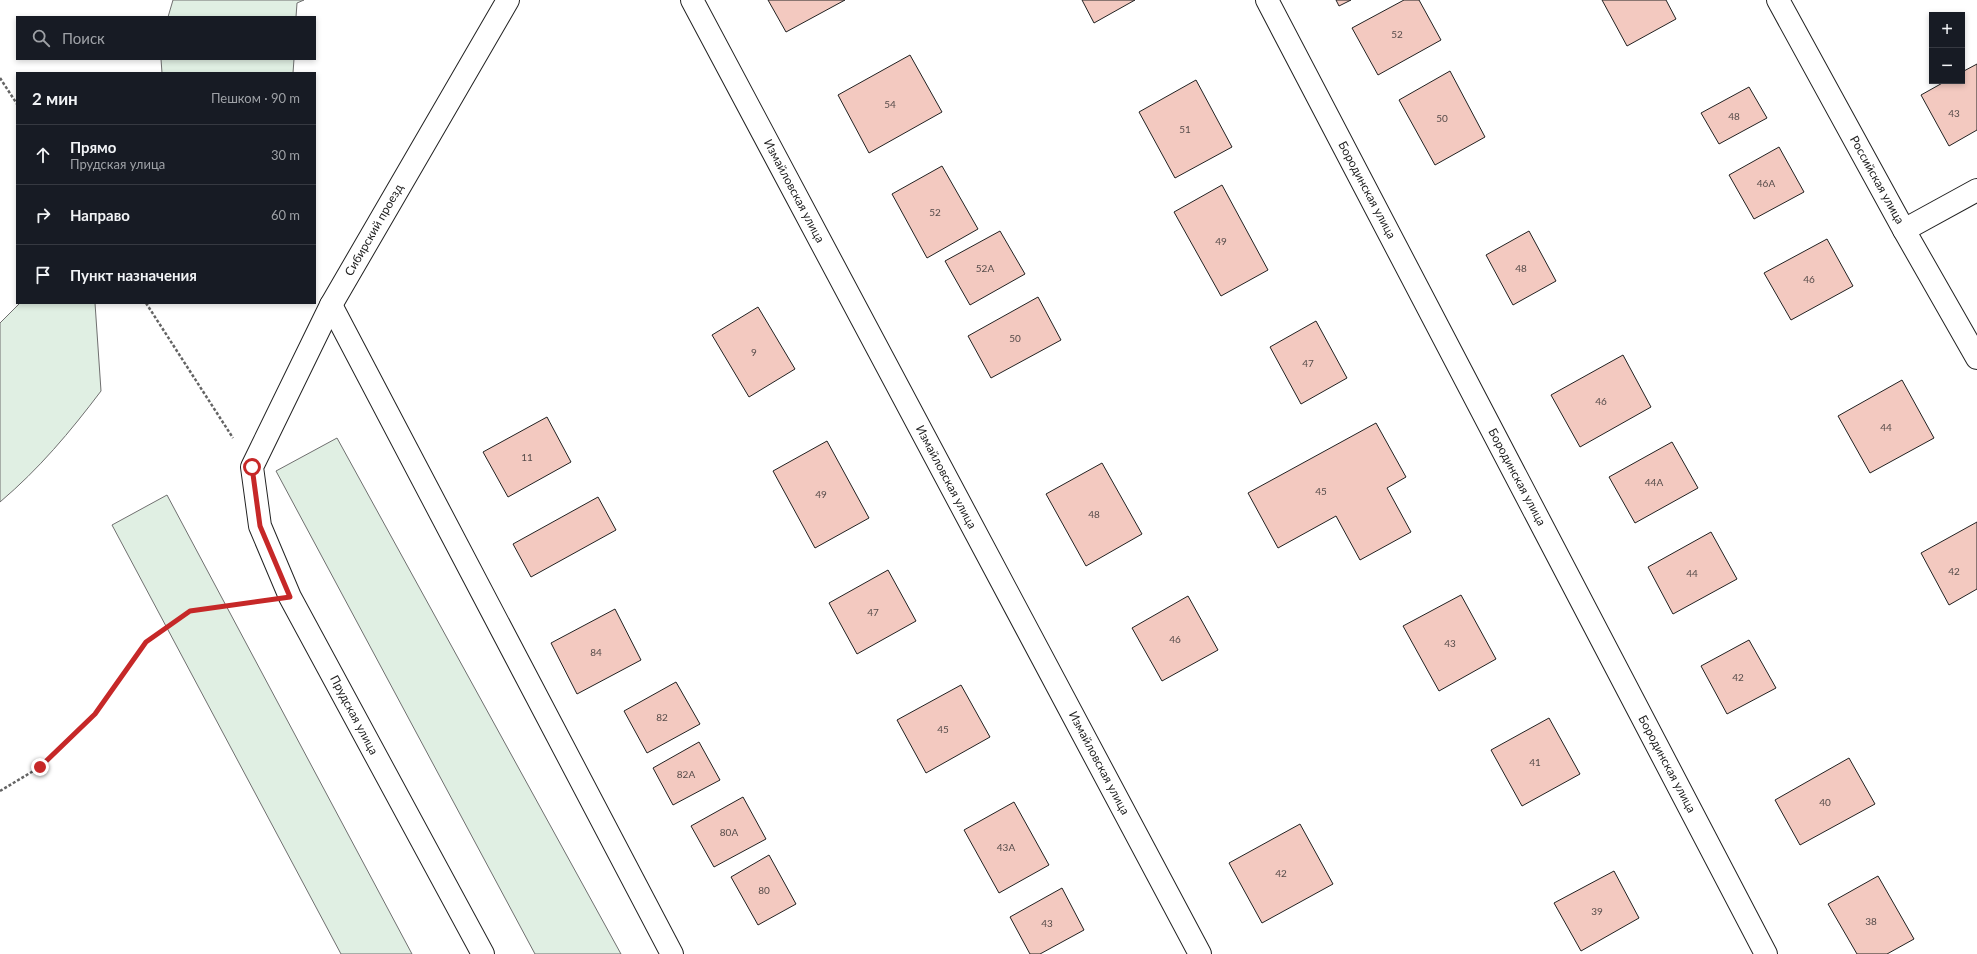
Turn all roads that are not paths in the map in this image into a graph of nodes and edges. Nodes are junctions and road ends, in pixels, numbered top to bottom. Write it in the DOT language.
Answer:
graph roads {
  1 [pos="508,0"];
  2 [pos="692,0"];
  3 [pos="1267,0"];
  4 [pos="1778,0"];
  5 [pos="1977,190"];
  6 [pos="1904,230"];
  7 [pos="331,305"];
  8 [pos="1977,358"];
  9 [pos="252,467"];
  10 [pos="483,954"];
  11 [pos="672,954"];
  12 [pos="1200,954"];
  13 [pos="1766,954"];
  1 -- 7 [label="street, Сибирский проезд"];
  2 -- 12 [label="street, Измайловская улица"];
  3 -- 13 [label="street, Бородинская улица"];
  4 -- 6 [label="street, Российская улица"];
  5 -- 6 [label="street"];
  6 -- 8 [label="street, Российская улица"];
  7 -- 9 [label="street, Сибирский проезд"];
  7 -- 11 [label="street"];
  9 -- 10 [label="street, Прудская улица"];
}
